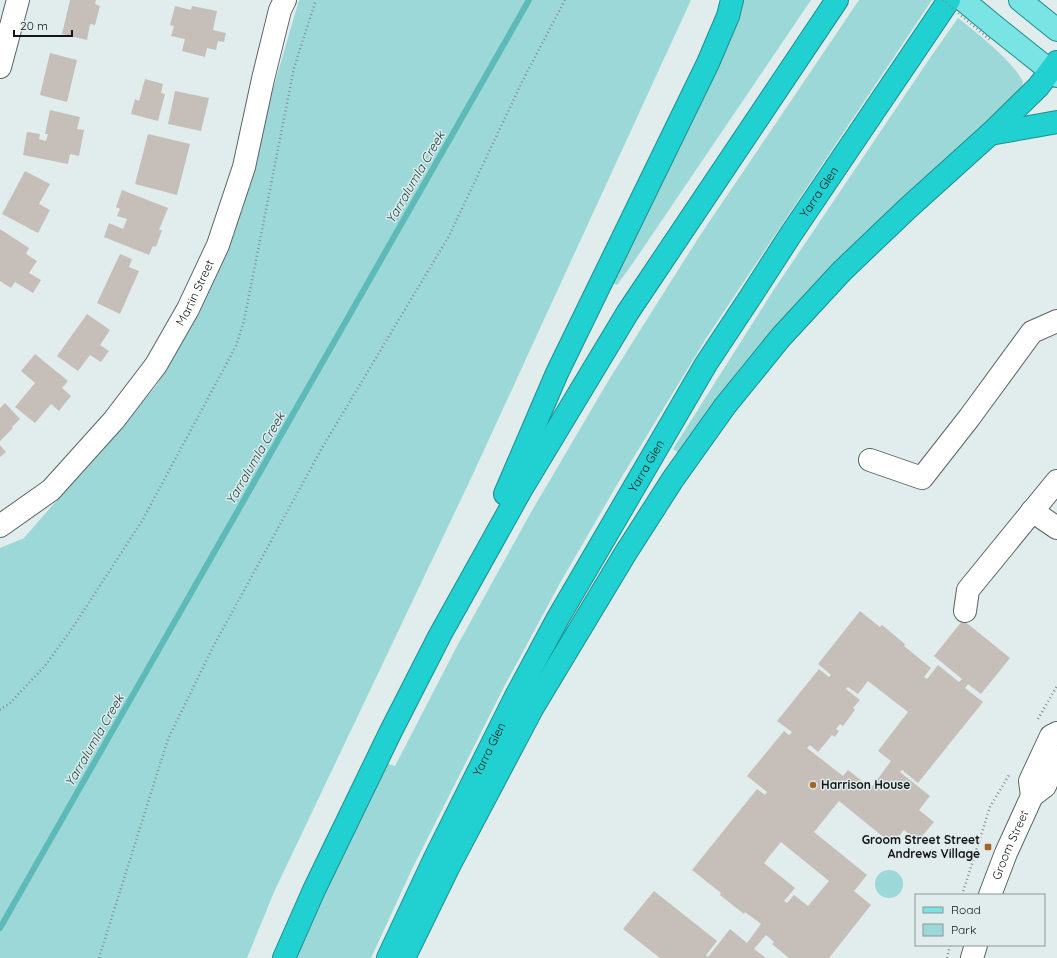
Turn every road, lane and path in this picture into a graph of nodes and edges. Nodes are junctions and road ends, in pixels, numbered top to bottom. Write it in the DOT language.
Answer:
graph roads {
  1 [pos="18,0"];
  2 [pos="285,0"];
  3 [pos="316,0"];
  4 [pos="565,0"];
  5 [pos="732,0"];
  6 [pos="837,0"];
  7 [pos="943,0"];
  8 [pos="949,0"];
  9 [pos="963,0"];
  10 [pos="1020,0"];
  11 [pos="1057,30"];
  12 [pos="994,35"];
  13 [pos="0,67"];
  14 [pos="1055,70"];
  15 [pos="1057,122"];
  16 [pos="990,134"];
  17 [pos="1057,321"];
  18 [pos="870,460"];
  19 [pos="1057,481"];
  20 [pos="1032,510"];
  21 [pos="0,526"];
  22 [pos="1057,528"];
  23 [pos="965,611"];
  24 [pos="440,635"];
  25 [pos="1057,686"];
  26 [pos="0,710"];
  27 [pos="1037,720"];
  28 [pos="1057,733"];
  29 [pos="1057,758"];
  30 [pos="1011,772"];
  31 [pos="1032,796"];
  32 [pos="962,894"];
  33 [pos="990,894"];
  34 [pos="950,946"];
  35 [pos="976,946"];
  36 [pos="99,958"];
  37 [pos="284,958"];
  38 [pos="388,958"];
  39 [pos="404,958"];
  40 [pos="947,958"];
  41 [pos="972,958"];
  1 -- 13 [label="street"];
  2 -- 21 [label="street, Martin Street"];
  3 -- 26 [label="path"];
  4 -- 36 [label="path"];
  5 -- 24 [label="highway"];
  6 -- 24 [label="highway"];
  7 -- 12 [label="path, bridge"];
  8 -- 38 [label="highway, Yarra Glen"];
  9 -- 12 [label="main road"];
  10 -- 11 [label="main road"];
  12 -- 14 [label="main road"];
  14 -- 16 [label="highway"];
  15 -- 16 [label="highway"];
  16 -- 39 [label="highway"];
  17 -- 18 [label="street"];
  19 -- 20 [label="street"];
  20 -- 22 [label="street"];
  20 -- 23 [label="street"];
  24 -- 37 [label="highway"];
  25 -- 27 [label="path"];
  28 -- 31 [label="street, Groom Street"];
  29 -- 31 [label="street, Groom Street"];
  30 -- 32 [label="path"];
  31 -- 33 [label="street, Groom Street"];
  34 -- 40 [label="path"];
  35 -- 41 [label="street"];
}
